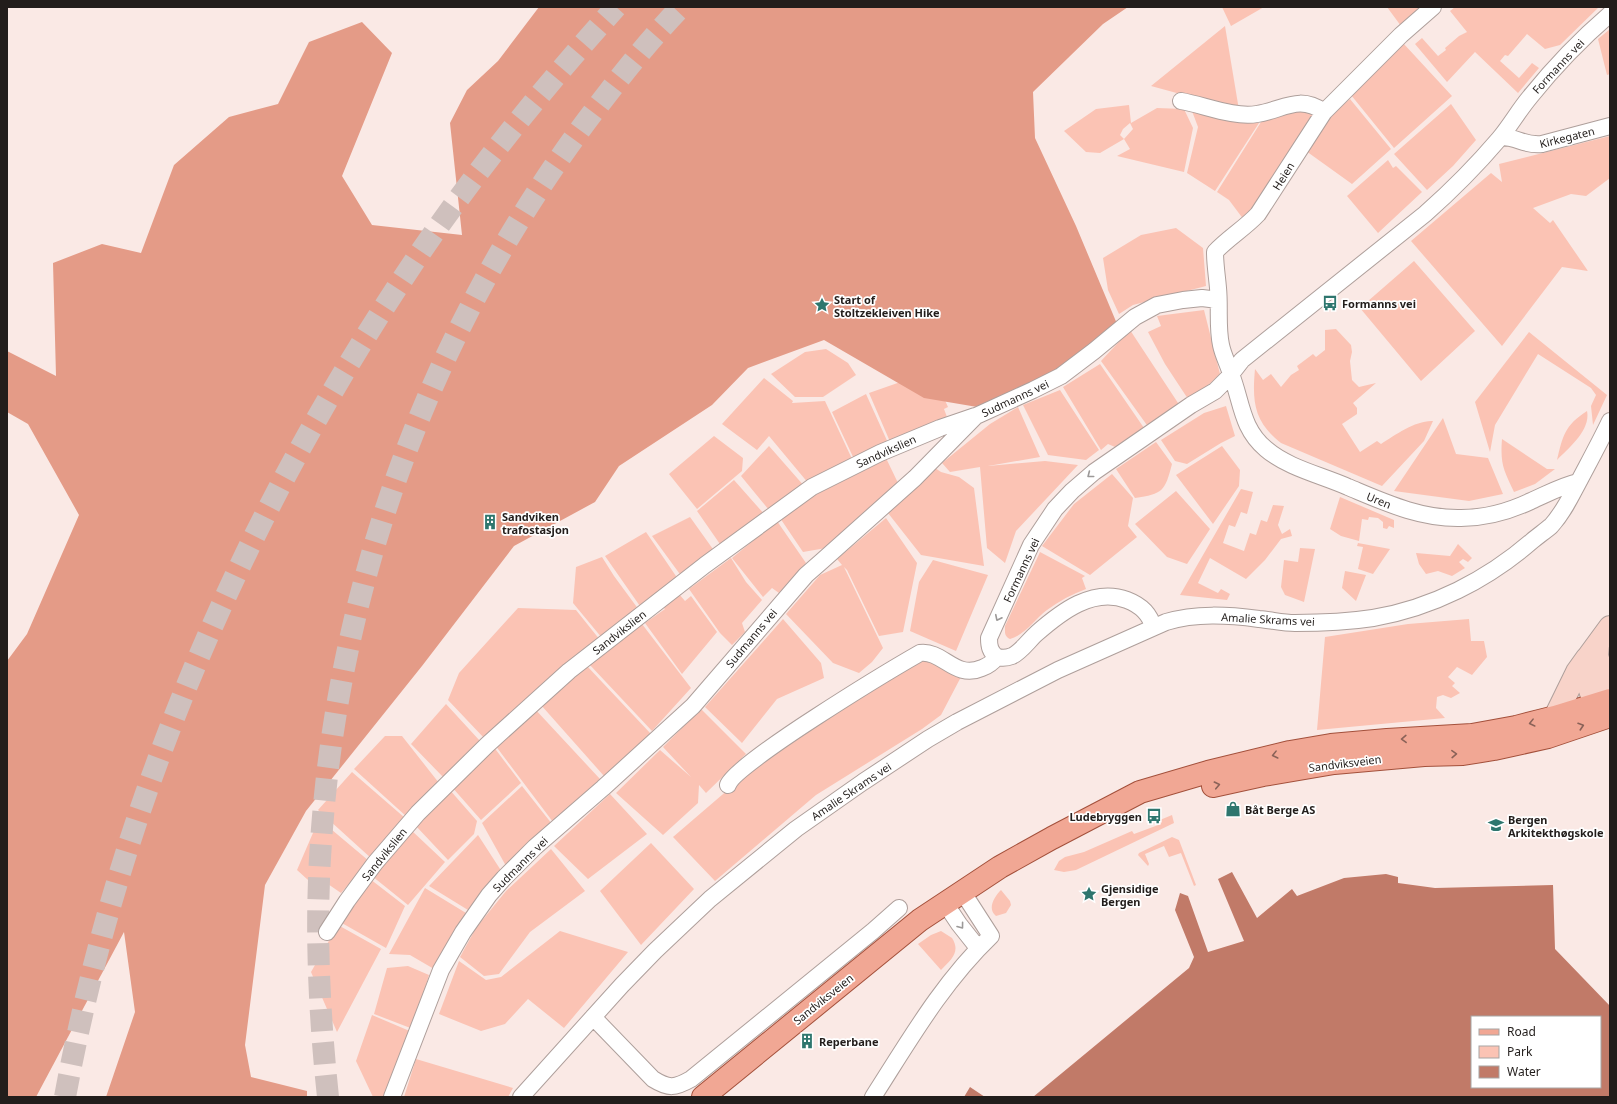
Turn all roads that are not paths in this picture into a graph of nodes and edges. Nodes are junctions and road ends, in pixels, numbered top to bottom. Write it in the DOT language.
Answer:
graph roads {
  1 [pos="1433,7"];
  2 [pos="1610,14"];
  3 [pos="1181,101"];
  4 [pos="1324,112"];
  5 [pos="1610,126"];
  6 [pos="1501,137"];
  7 [pos="1218,300"];
  8 [pos="1231,374"];
  9 [pos="976,416"];
  10 [pos="1610,421"];
  11 [pos="1578,482"];
  12 [pos="1154,627"];
  13 [pos="1599,643"];
  14 [pos="997,657"];
  15 [pos="1607,707"];
  16 [pos="1555,717"];
  17 [pos="728,785"];
  18 [pos="1085,822"];
  19 [pos="954,897"];
  20 [pos="899,908"];
  21 [pos="327,932"];
  22 [pos="978,948"];
  23 [pos="593,1017"];
  24 [pos="392,1097"];
  25 [pos="521,1097"];
  26 [pos="702,1097"];
  27 [pos="873,1097"];
  1 -- 4 [label="street, Heien"];
  2 -- 6 [label="street, Formanns vei"];
  3 -- 4 [label="street"];
  4 -- 7 [label="street, Heien"];
  5 -- 6 [label="street, Kirkegaten"];
  6 -- 8 [label="street, Formanns vei"];
  7 -- 8 [label="street, Heien"];
  7 -- 9 [label="street, Sudmanns vei"];
  8 -- 11 [label="street, Uren"];
  8 -- 14 [label="street, Formanns vei, one-way"];
  9 -- 21 [label="street, Sandvikslien"];
  9 -- 24 [label="street, Sudmanns vei"];
  10 -- 11 [label="street, Amalie Skrams vei"];
  11 -- 12 [label="street, Amalie Skrams vei"];
  12 -- 14 [label="street"];
  12 -- 23 [label="street, Amalie Skrams vei"];
  13 -- 15 [label="main road"];
  13 -- 16 [label="main road"];
  14 -- 17 [label="street"];
  15 -- 16 [label="main road, Sandviksveien"];
  18 -- 15 [label="main road, Sandviksveien, one-way"];
  16 -- 18 [label="main road, Sandviksveien, one-way"];
  18 -- 19 [label="main road, Sandviksveien"];
  19 -- 22 [label="street, one-way"];
  19 -- 22 [label="street"];
  19 -- 26 [label="main road, Sandviksveien"];
  20 -- 23 [label="street"];
  22 -- 27 [label="street"];
  23 -- 25 [label="street, Amalie Skrams vei"];
}
